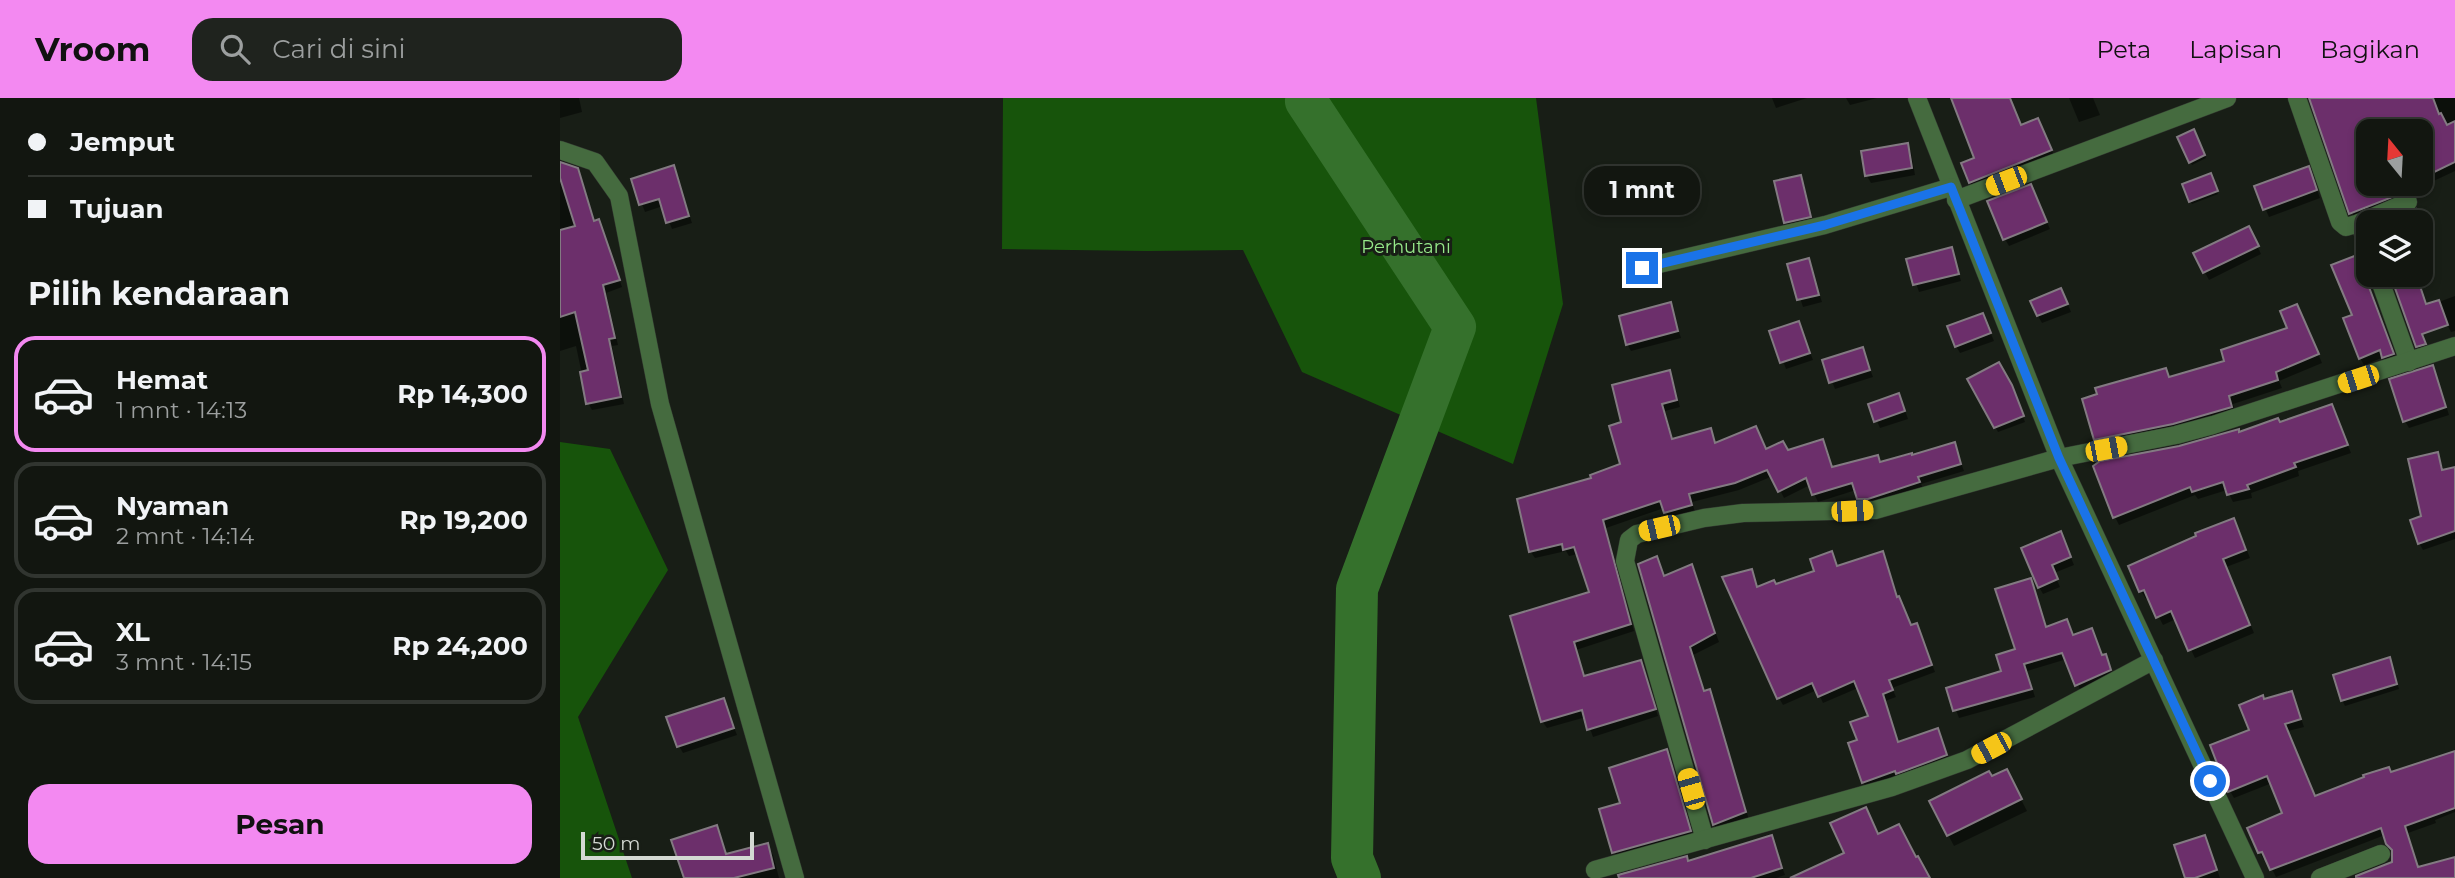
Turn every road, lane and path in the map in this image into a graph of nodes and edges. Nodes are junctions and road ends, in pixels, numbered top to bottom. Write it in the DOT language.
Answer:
graph roads {
  1 [pos="1917,98"];
  2 [pos="2227,98"];
  3 [pos="2297,98"];
  4 [pos="560,150"];
  5 [pos="1954,193"];
  6 [pos="2408,202"];
  7 [pos="2389,210"];
  8 [pos="2356,224"];
  9 [pos="1642,268"];
  10 [pos="2382,287"];
  11 [pos="2455,346"];
  12 [pos="2409,362"];
  13 [pos="2059,458"];
  14 [pos="2154,660"];
  15 [pos="1705,839"];
  16 [pos="2381,854"];
  17 [pos="1595,870"];
  18 [pos="795,878"];
  19 [pos="2255,878"];
  20 [pos="2320,878"];
  1 -- 5 [label="street"];
  2 -- 5 [label="street"];
  3 -- 8 [label="street"];
  4 -- 18 [label="street"];
  5 -- 9 [label="street"];
  5 -- 13 [label="street"];
  6 -- 7 [label="street"];
  10 -- 12 [label="street"];
  11 -- 12 [label="street"];
  12 -- 13 [label="street"];
  13 -- 14 [label="street"];
  13 -- 15 [label="street"];
  14 -- 15 [label="street"];
  14 -- 19 [label="street"];
  15 -- 17 [label="street"];
  16 -- 20 [label="street"];
}
